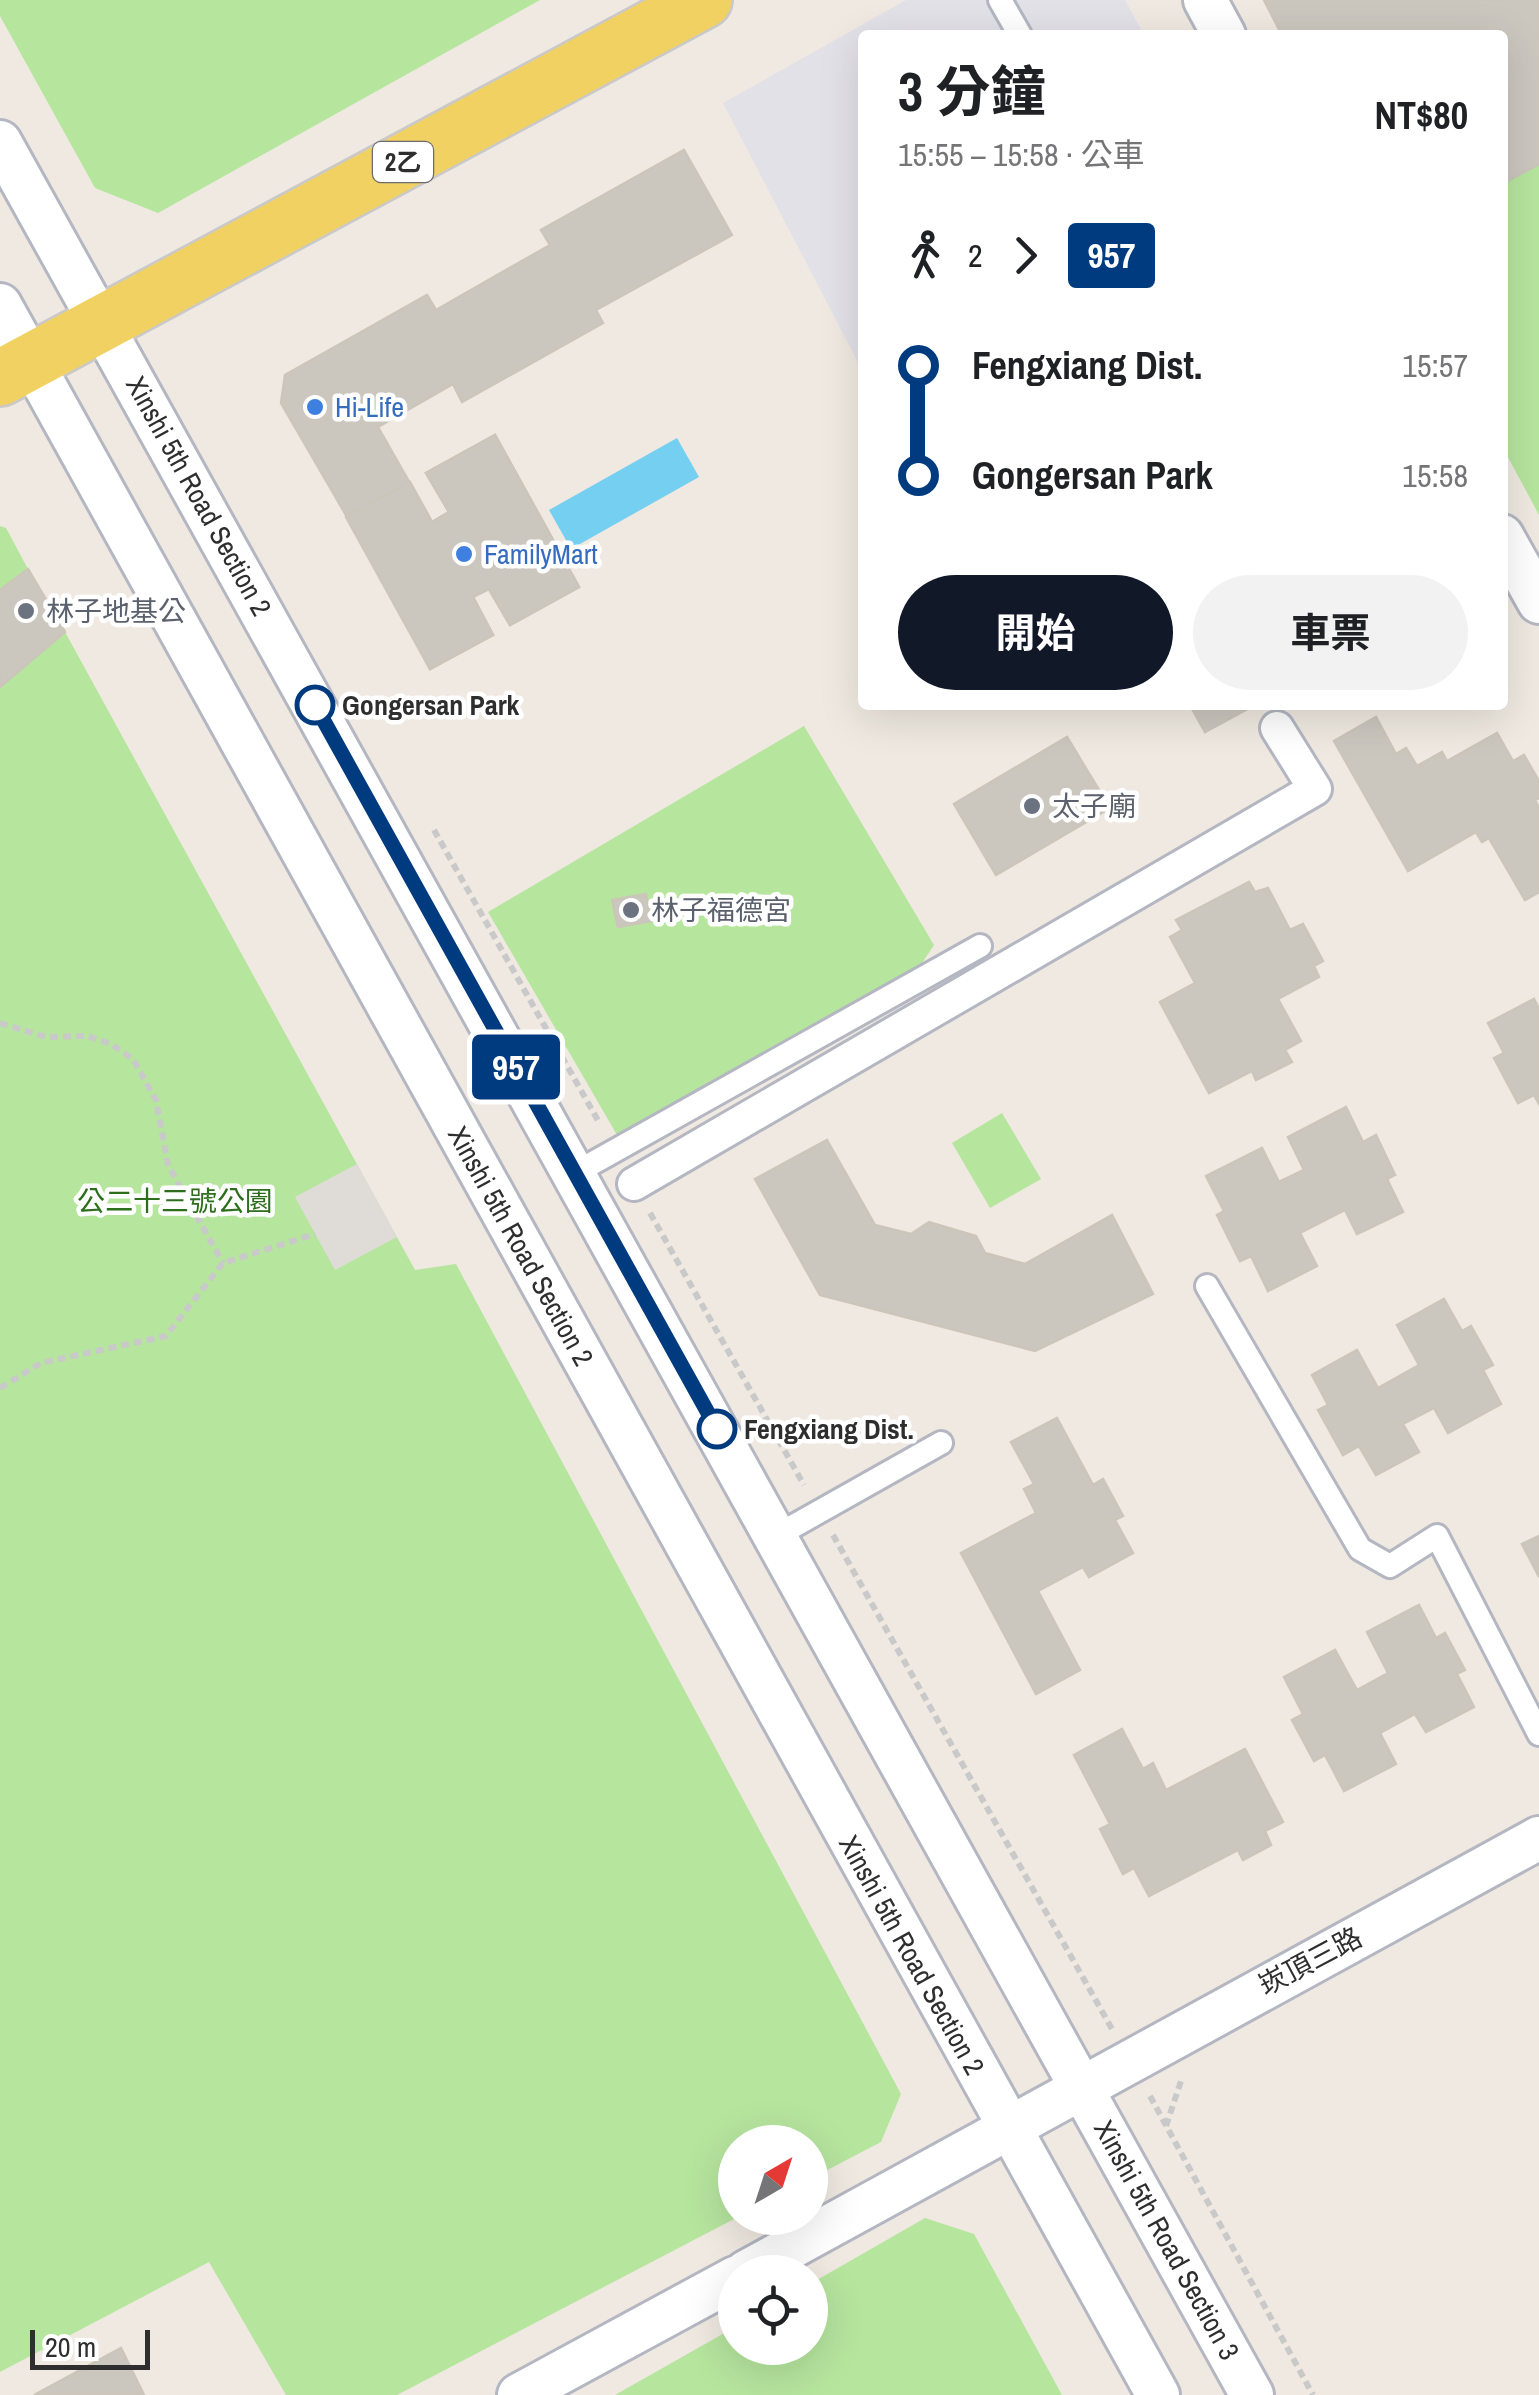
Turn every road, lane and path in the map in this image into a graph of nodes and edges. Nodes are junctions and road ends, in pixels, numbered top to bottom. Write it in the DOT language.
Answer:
graph roads {
  1 [pos="704,0"];
  2 [pos="1000,0"];
  3 [pos="1205,0"];
  4 [pos="1017,30"];
  5 [pos="1221,30"];
  6 [pos="0,142"];
  7 [pos="0,305"];
  8 [pos="103,323"];
  9 [pos="16,370"];
  10 [pos="1508,547"];
  11 [pos="1539,602"];
  12 [pos="1277,728"];
  13 [pos="980,946"];
  14 [pos="0,1023"];
  15 [pos="575,1174"];
  16 [pos="634,1184"];
  17 [pos="315,1234"];
  18 [pos="223,1263"];
  19 [pos="1207,1286"];
  20 [pos="0,1388"];
  21 [pos="941,1443"];
  22 [pos="776,1536"];
  23 [pos="1539,1734"];
  24 [pos="1539,1838"];
  25 [pos="1082,2086"];
  26 [pos="1010,2131"];
  27 [pos="778,2255"];
  28 [pos="718,2287"];
  29 [pos="519,2395"];
  30 [pos="1158,2395"];
  31 [pos="1252,2395"];
  1 -- 8 [label="main road, 2乙"];
  2 -- 4 [label="lane"];
  3 -- 5 [label="street"];
  6 -- 8 [label="street, Xinshi 5th Road Section 2"];
  7 -- 9 [label="street, Xinshi 5th Road Section 2"];
  8 -- 9 [label="main road, 2乙"];
  8 -- 15 [label="street, Xinshi 5th Road Section 2"];
  9 -- 26 [label="street, Xinshi 5th Road Section 2"];
  10 -- 11 [label="street"];
  12 -- 16 [label="street"];
  13 -- 15 [label="lane"];
  14 -- 18 [label="path"];
  15 -- 22 [label="street, Xinshi 5th Road Section 2"];
  17 -- 18 [label="path"];
  18 -- 20 [label="path"];
  19 -- 23 [label="lane"];
  21 -- 22 [label="lane"];
  22 -- 25 [label="street, Xinshi 5th Road Section 2"];
  24 -- 25 [label="street, 崁頂三路"];
  25 -- 26 [label="street, 崁頂三路"];
  25 -- 31 [label="street, Xinshi 5th Road Section 3"];
  26 -- 27 [label="street, 崁頂三路"];
  26 -- 30 [label="street"];
  28 -- 29 [label="street"];
}
